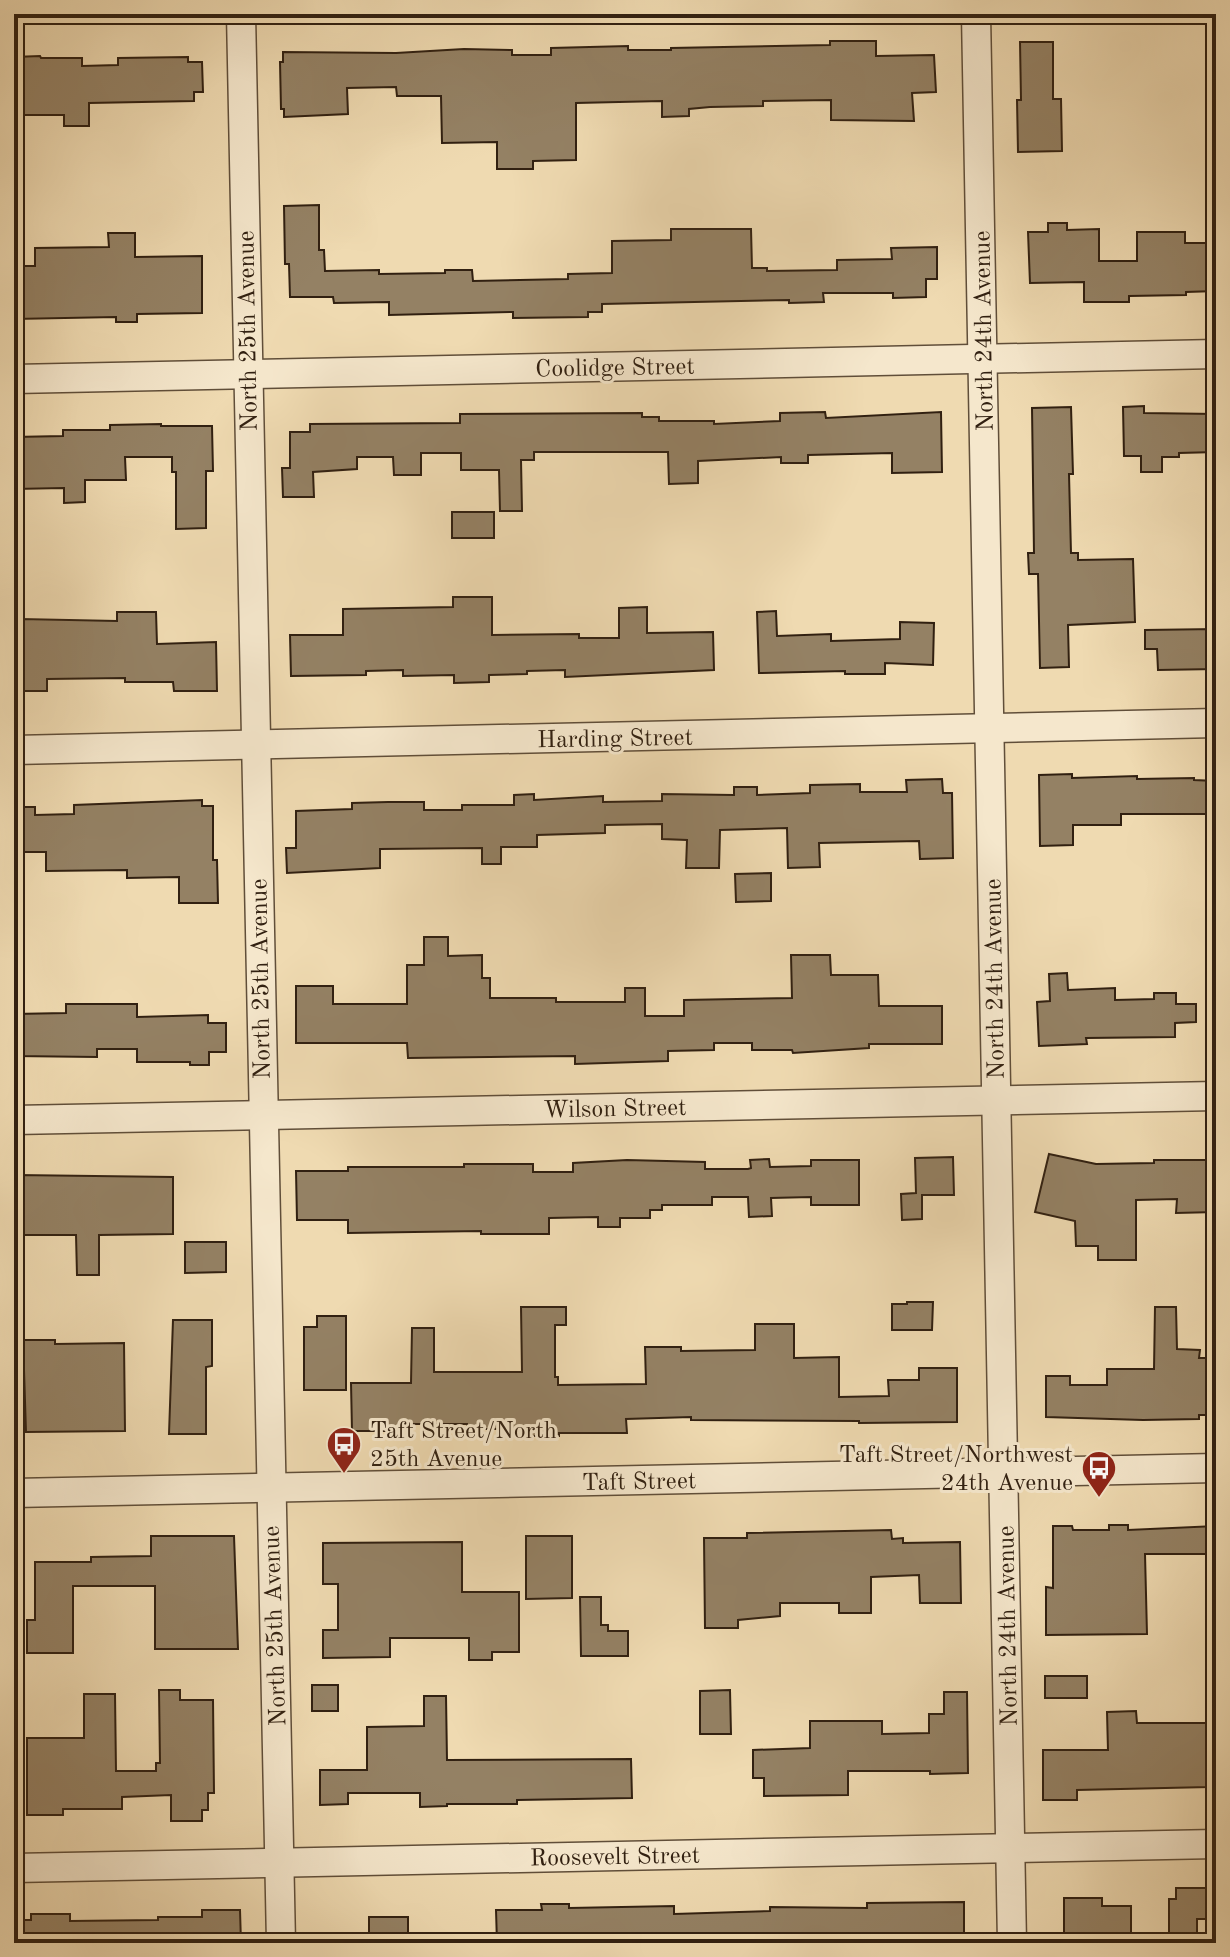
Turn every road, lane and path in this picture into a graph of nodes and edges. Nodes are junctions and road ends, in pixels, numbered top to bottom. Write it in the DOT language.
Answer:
graph roads {
  1 [pos="241,14"];
  2 [pos="976,14"];
  3 [pos="1216,354"];
  4 [pos="983,359"];
  5 [pos="248,375"];
  6 [pos="14,379"];
  7 [pos="1216,723"];
  8 [pos="990,729"];
  9 [pos="254,746"];
  10 [pos="14,750"];
  11 [pos="1216,1096"];
  12 [pos="995,1100"];
  13 [pos="263,1116"];
  14 [pos="14,1120"];
  15 [pos="1216,1468"];
  16 [pos="1005,1473"];
  17 [pos="270,1489"];
  18 [pos="14,1493"];
  19 [pos="1216,1844"];
  20 [pos="1010,1849"];
  21 [pos="280,1862"];
  22 [pos="14,1868"];
  23 [pos="281,1943"];
  24 [pos="1012,1943"];
  1 -- 5 [label="street, North 25th Avenue"];
  2 -- 4 [label="street, North 24th Avenue"];
  3 -- 4 [label="street, Coolidge Street"];
  4 -- 5 [label="street, Coolidge Street"];
  4 -- 8 [label="street, North 24th Avenue"];
  5 -- 6 [label="street, Coolidge Street"];
  5 -- 9 [label="street, North 25th Avenue"];
  7 -- 8 [label="street, Harding Street"];
  8 -- 9 [label="street, Harding Street"];
  8 -- 12 [label="street, North 24th Avenue"];
  9 -- 10 [label="street, Harding Street"];
  9 -- 13 [label="street, North 25th Avenue"];
  11 -- 12 [label="street, Wilson Street"];
  12 -- 13 [label="street, Wilson Street"];
  12 -- 16 [label="street, North 24th Avenue"];
  13 -- 14 [label="street, Wilson Street"];
  13 -- 17 [label="street, North 25th Avenue"];
  15 -- 16 [label="street, Taft Street"];
  16 -- 17 [label="street, Taft Street"];
  16 -- 20 [label="street, North 24th Avenue"];
  17 -- 18 [label="street, Taft Street"];
  17 -- 21 [label="street, North 25th Avenue"];
  19 -- 20 [label="street, Roosevelt Street"];
  20 -- 21 [label="street, Roosevelt Street"];
  20 -- 24 [label="street, North 24th Avenue"];
  21 -- 22 [label="street, Roosevelt Street"];
  21 -- 23 [label="street, North 25th Avenue"];
}
